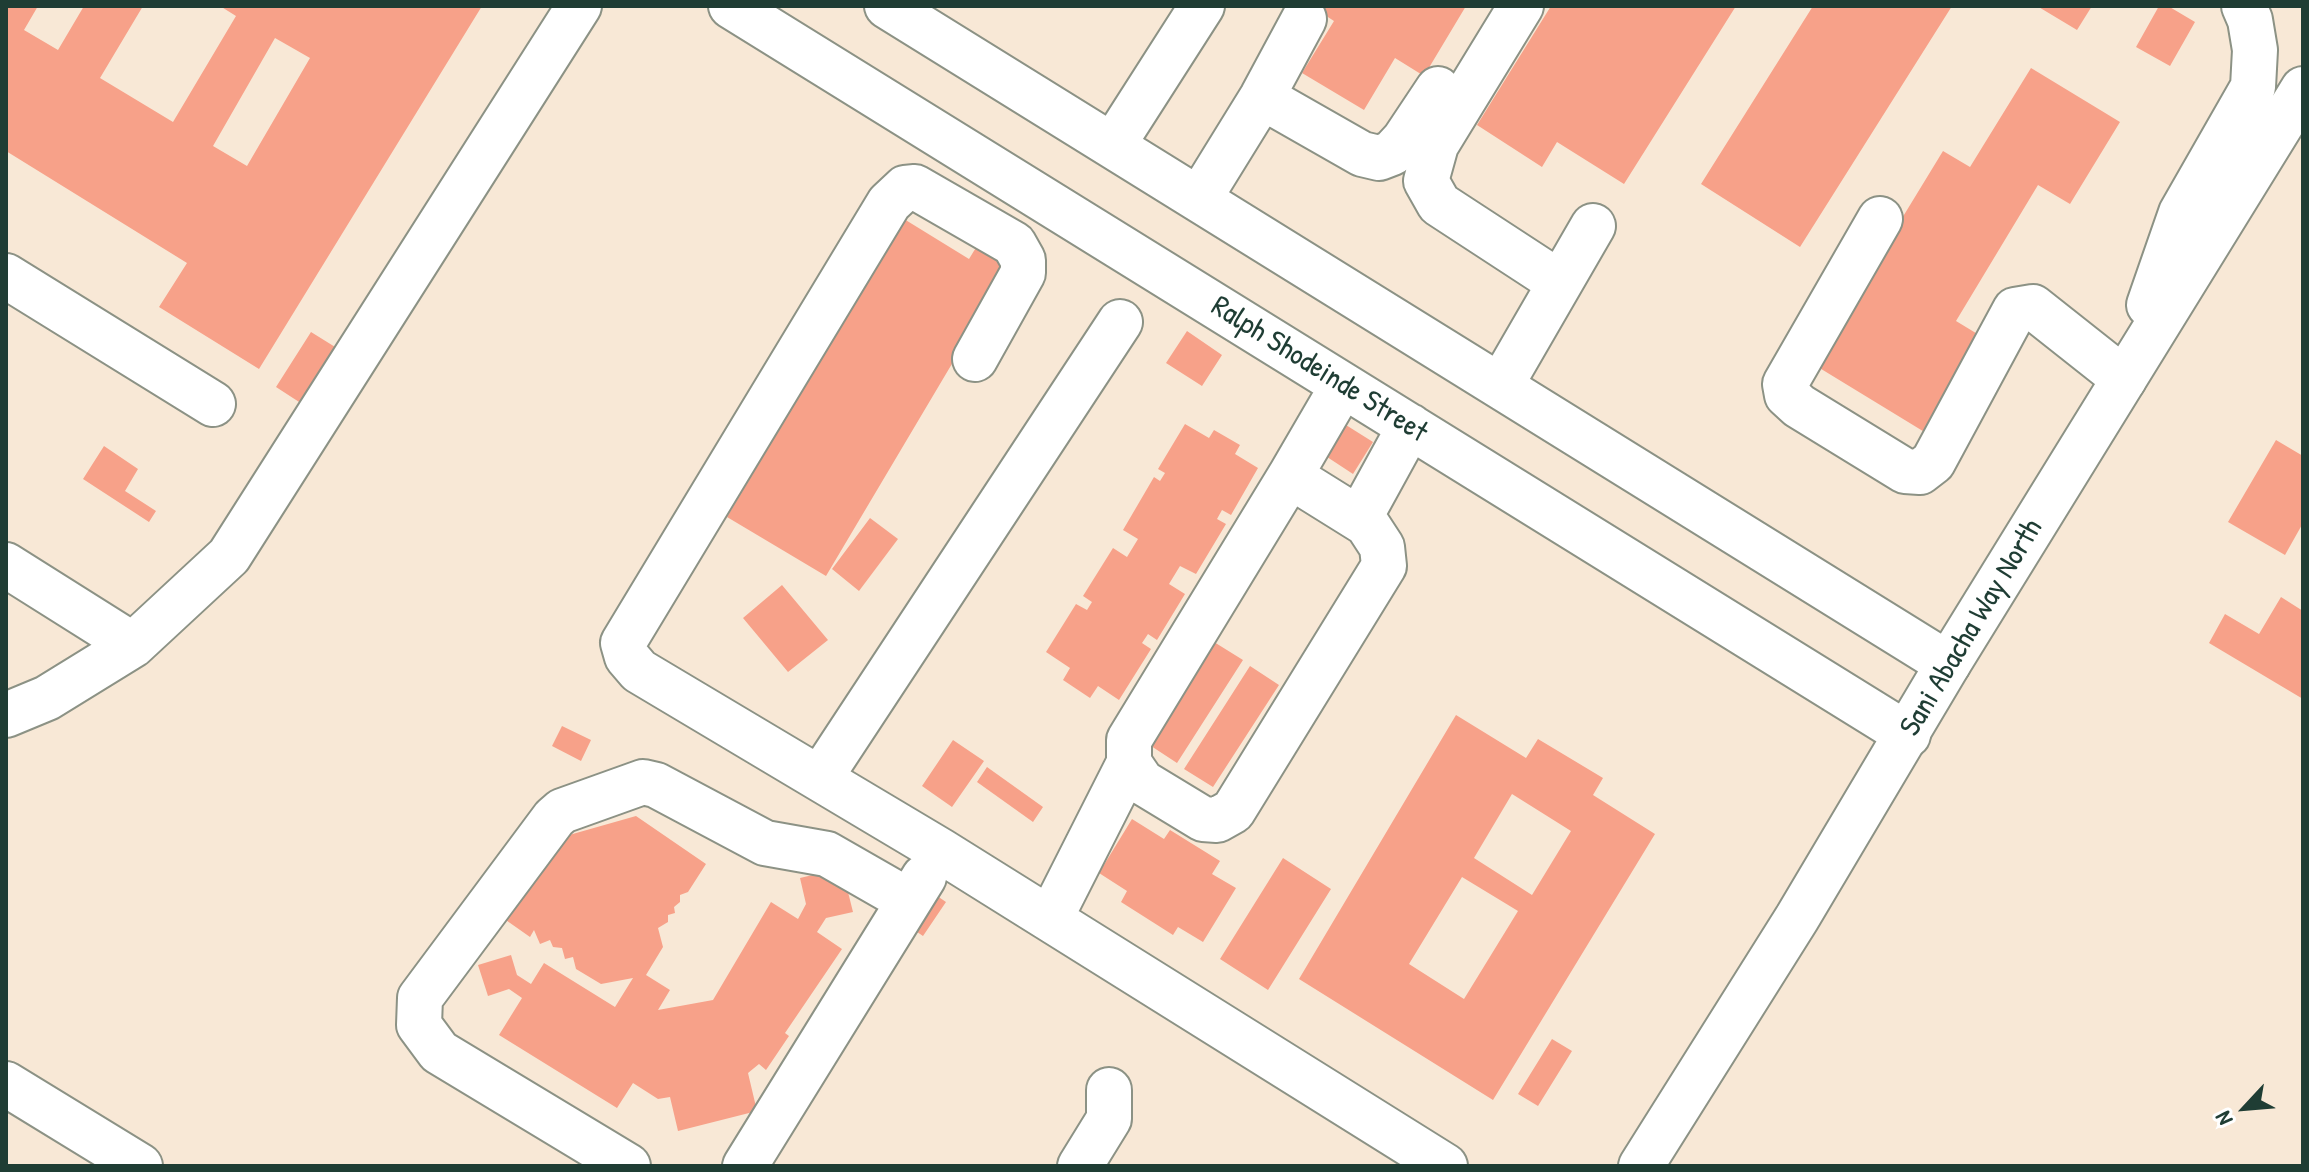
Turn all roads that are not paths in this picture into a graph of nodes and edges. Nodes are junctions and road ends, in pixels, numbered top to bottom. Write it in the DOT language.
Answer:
graph roads {
  1 [pos="579,6"];
  2 [pos="731,6"];
  3 [pos="887,6"];
  4 [pos="1202,6"];
  5 [pos="1491,6"];
  6 [pos="1521,6"];
  7 [pos="2244,6"];
  8 [pos="1304,19"];
  9 [pos="2303,89"];
  10 [pos="1262,97"];
  11 [pos="1113,145"];
  12 [pos="1199,199"];
  13 [pos="1880,219"];
  14 [pos="1593,226"];
  15 [pos="6,276"];
  16 [pos="1560,283"];
  17 [pos="1120,322"];
  18 [pos="975,359"];
  19 [pos="2124,379"];
  20 [pos="1343,385"];
  21 [pos="1501,385"];
  22 [pos="213,404"];
  23 [pos="1410,426"];
  24 [pos="1290,476"];
  25 [pos="1359,519"];
  26 [pos="6,565"];
  27 [pos="133,645"];
  28 [pos="1948,664"];
  29 [pos="6,715"];
  30 [pos="1908,735"];
  31 [pos="1129,763"];
  32 [pos="820,778"];
  33 [pos="941,851"];
  34 [pos="909,901"];
  35 [pos="1050,919"];
  36 [pos="6,1084"];
  37 [pos="1109,1090"];
  38 [pos="140,1166"];
  39 [pos="628,1166"];
  40 [pos="745,1166"];
  41 [pos="1080,1166"];
  42 [pos="1445,1166"];
  43 [pos="1641,1166"];
  1 -- 27 [label="main road"];
  2 -- 20 [label="main road, Ralph Shodeinde Street"];
  3 -- 11 [label="main road"];
  4 -- 11 [label="main road"];
  5 -- 10 [label="main road"];
  6 -- 16 [label="main road"];
  7 -- 19 [label="main road"];
  8 -- 10 [label="main road"];
  9 -- 19 [label="main road, Sani Abacha Way North"];
  10 -- 12 [label="main road"];
  11 -- 12 [label="main road"];
  12 -- 21 [label="main road"];
  13 -- 19 [label="main road"];
  14 -- 16 [label="main road"];
  15 -- 22 [label="main road"];
  16 -- 21 [label="main road"];
  17 -- 32 [label="main road"];
  18 -- 32 [label="main road"];
  19 -- 28 [label="main road, Sani Abacha Way North"];
  20 -- 23 [label="main road, Ralph Shodeinde Street"];
  20 -- 24 [label="main road"];
  21 -- 28 [label="main road"];
  23 -- 25 [label="main road"];
  23 -- 30 [label="main road, Ralph Shodeinde Street"];
  24 -- 25 [label="main road"];
  24 -- 31 [label="main road"];
  25 -- 31 [label="main road"];
  26 -- 27 [label="main road"];
  27 -- 29 [label="main road"];
  28 -- 30 [label="main road, Sani Abacha Way North"];
  30 -- 43 [label="main road, Sani Abacha Way North"];
  31 -- 35 [label="main road"];
  32 -- 33 [label="main road"];
  33 -- 34 [label="main road"];
  33 -- 35 [label="main road"];
  34 -- 39 [label="main road"];
  34 -- 40 [label="main road"];
  35 -- 42 [label="main road"];
  36 -- 38 [label="main road"];
  37 -- 41 [label="main road"];
}
